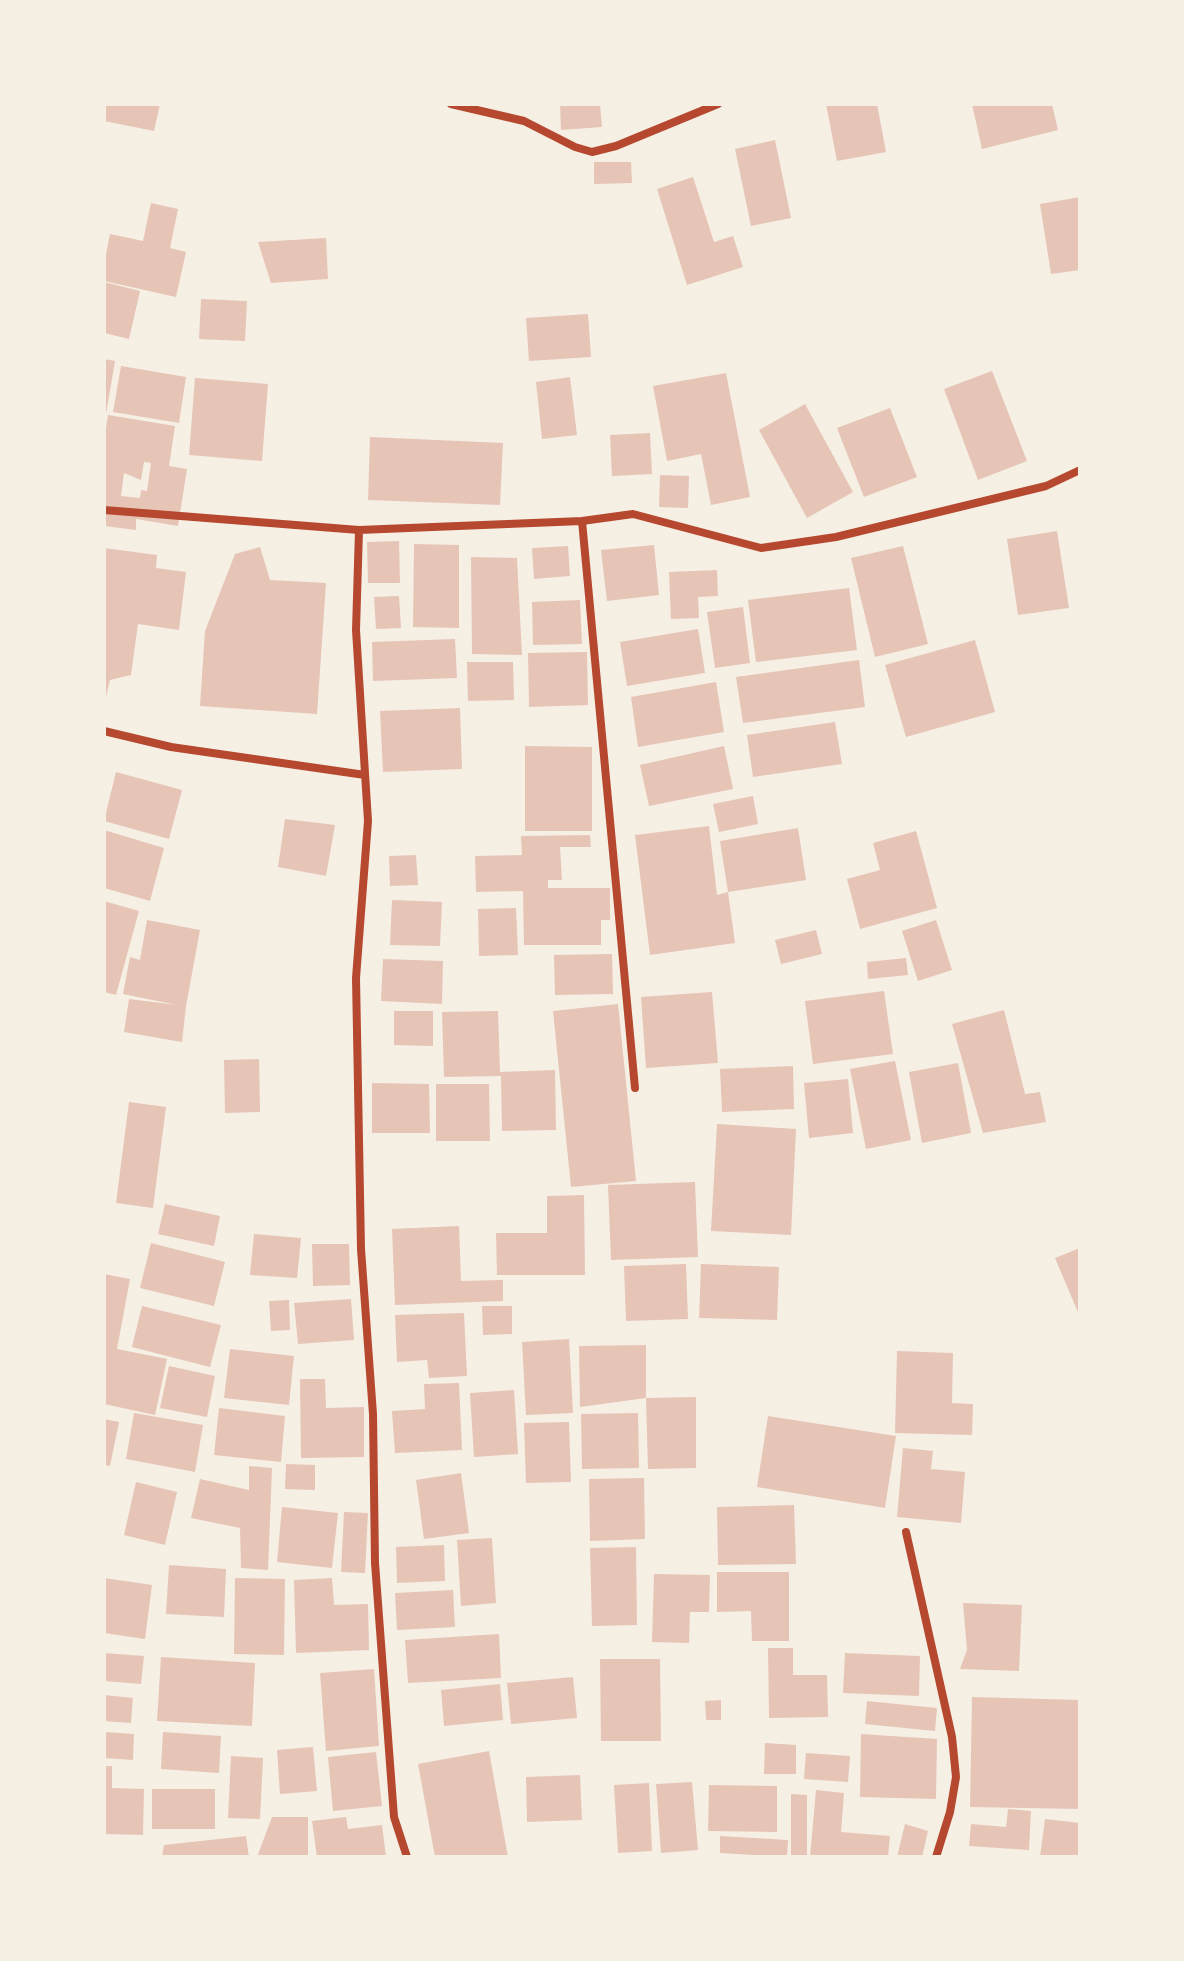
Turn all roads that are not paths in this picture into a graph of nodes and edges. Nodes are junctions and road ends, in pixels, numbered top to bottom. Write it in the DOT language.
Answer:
graph roads {
  1 [pos="451,104"];
  2 [pos="718,104"];
  3 [pos="1080,470"];
  4 [pos="104,510"];
  5 [pos="582,521"];
  6 [pos="359,530"];
  7 [pos="104,731"];
  8 [pos="365,775"];
  9 [pos="635,1088"];
  10 [pos="906,1532"];
  11 [pos="407,1857"];
  12 [pos="936,1857"];
  1 -- 2 [label="street"];
  3 -- 5 [label="street"];
  4 -- 6 [label="street"];
  5 -- 6 [label="street"];
  5 -- 9 [label="street"];
  6 -- 8 [label="street"];
  7 -- 8 [label="street"];
  8 -- 11 [label="street"];
  10 -- 12 [label="street"];
}
